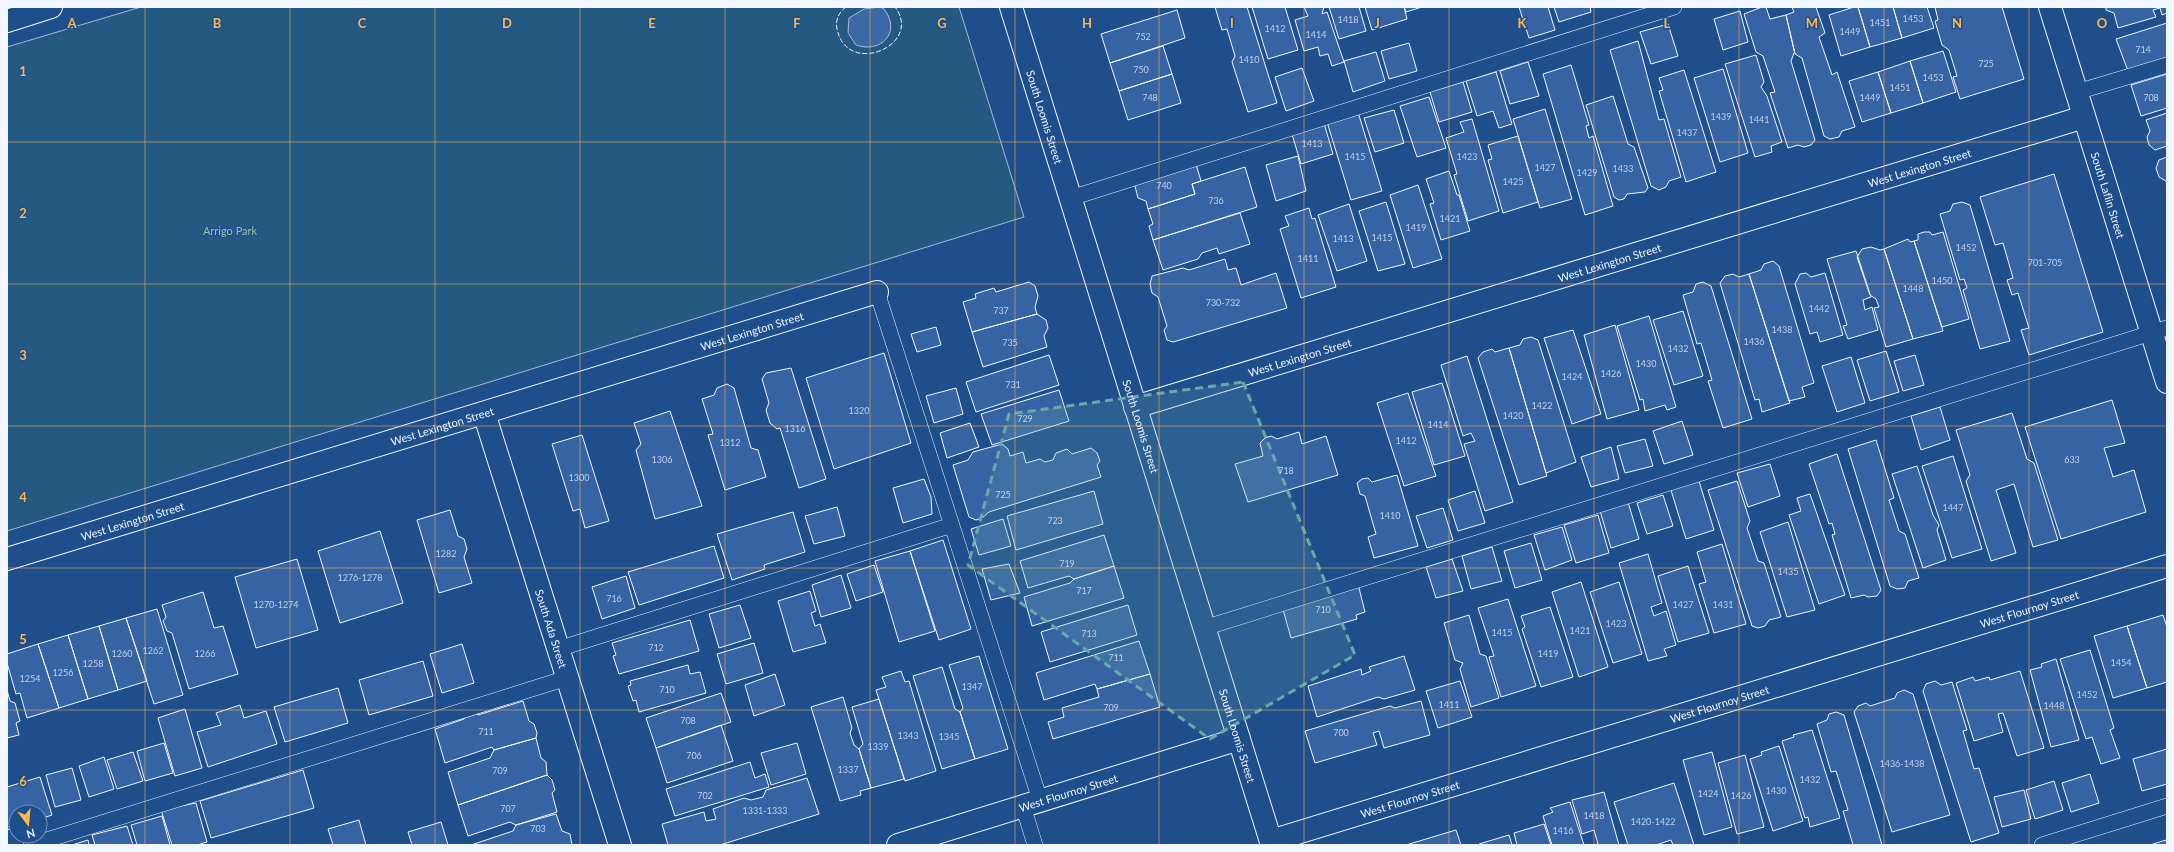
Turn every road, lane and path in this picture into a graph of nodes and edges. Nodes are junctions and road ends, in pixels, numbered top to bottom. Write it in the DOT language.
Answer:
graph roads {
  1 [pos="51,7"];
  2 [pos="1011,7"];
  3 [pos="1674,7"];
  4 [pos="2050,7"];
  5 [pos="7,21"];
  6 [pos="2167,65"];
  7 [pos="2077,92"];
  8 [pos="2084,117"];
  9 [pos="1071,198"];
  10 [pos="877,292"];
  11 [pos="2159,330"];
  12 [pos="2167,382"];
  13 [pos="1135,407"];
  14 [pos="484,413"];
  15 [pos="952,525"];
  16 [pos="7,560"];
  17 [pos="2167,566"];
  18 [pos="1204,628"];
  19 [pos="558,649"];
  20 [pos="567,678"];
  21 [pos="1239,739"];
  22 [pos="1031,803"];
  23 [pos="2167,806"];
  24 [pos="1272,843"];
  25 [pos="30,845"];
  26 [pos="620,845"];
  27 [pos="898,845"];
  28 [pos="1035,845"];
  29 [pos="2042,845"];
  1 -- 5 [label="street"];
  2 -- 9 [label="street, South Loomis Street"];
  3 -- 9 [label="lane"];
  4 -- 7 [label="street, South Laflin Street"];
  6 -- 7 [label="lane"];
  7 -- 8 [label="street, South Laflin Street"];
  8 -- 11 [label="street, South Laflin Street"];
  8 -- 13 [label="street, West Lexington Street"];
  9 -- 13 [label="street, South Loomis Street"];
  10 -- 14 [label="street, West Lexington Street"];
  10 -- 15 [label="lane"];
  11 -- 12 [label="street, South Laflin Street"];
  11 -- 18 [label="lane"];
  13 -- 18 [label="street, South Loomis Street"];
  14 -- 16 [label="street, West Lexington Street"];
  14 -- 19 [label="street, South Ada Street"];
  15 -- 19 [label="lane"];
  15 -- 22 [label="lane"];
  17 -- 24 [label="street, West Flournoy Street"];
  18 -- 21 [label="street, South Loomis Street"];
  19 -- 20 [label="street, South Ada Street"];
  20 -- 25 [label="lane"];
  20 -- 26 [label="street, South Ada Street"];
  21 -- 22 [label="street, West Flournoy Street"];
  21 -- 24 [label="street, South Loomis Street"];
  22 -- 27 [label="street, West Flournoy Street"];
  22 -- 28 [label="lane"];
  23 -- 29 [label="lane"];
}
